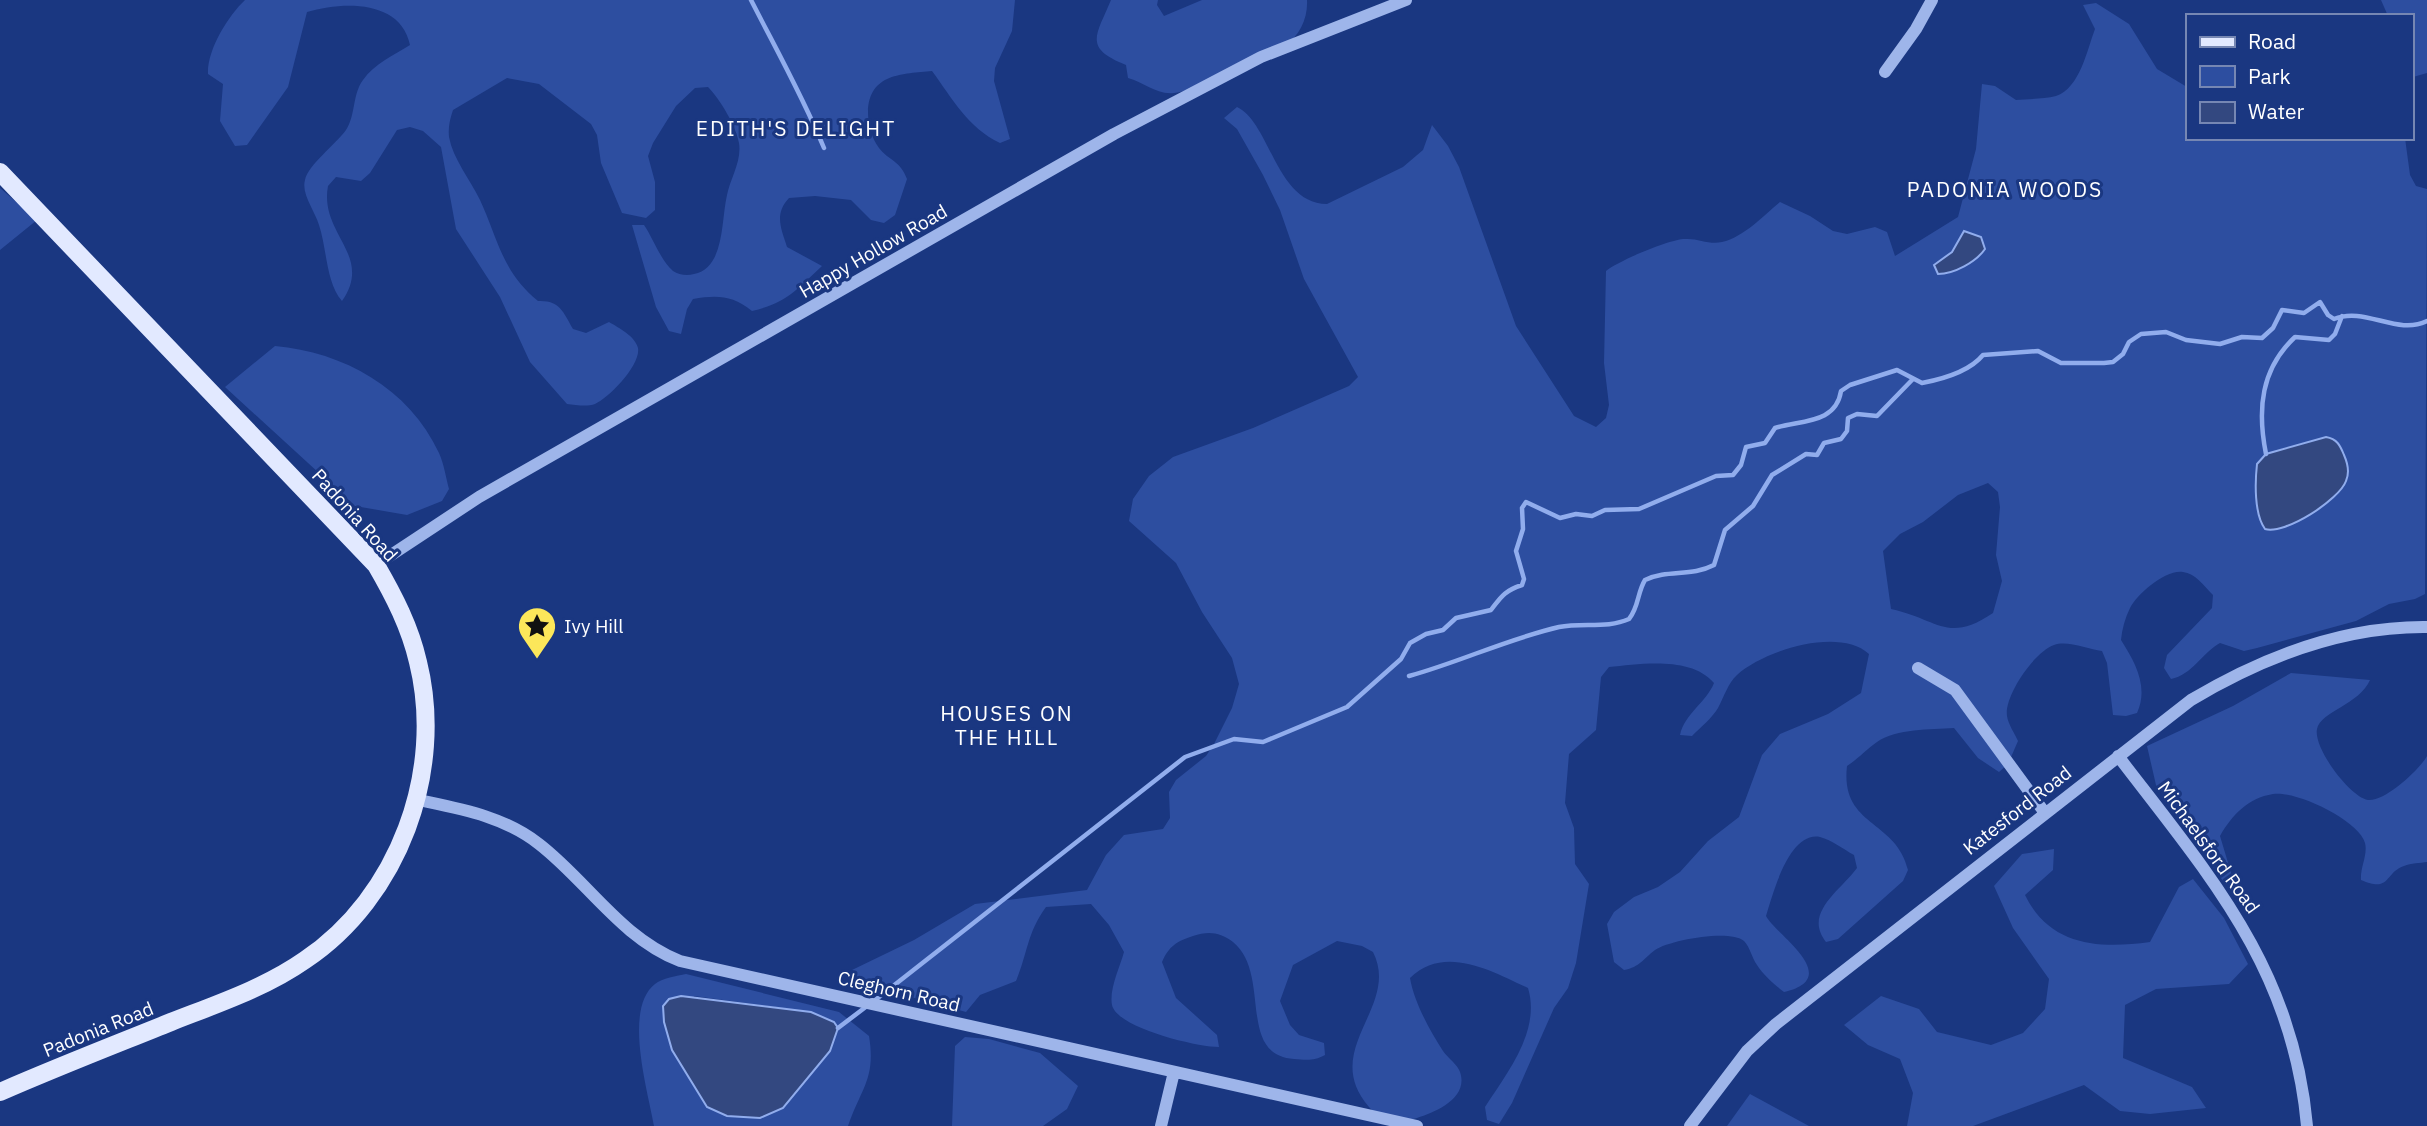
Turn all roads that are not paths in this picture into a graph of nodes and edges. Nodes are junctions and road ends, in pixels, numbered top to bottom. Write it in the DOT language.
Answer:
graph roads {
  1 [pos="1406,0"];
  2 [pos="1932,0"];
  3 [pos="1885,72"];
  4 [pos="0,172"];
  5 [pos="376,565"];
  6 [pos="2427,627"];
  7 [pos="1918,668"];
  8 [pos="2118,756"];
  9 [pos="418,800"];
  10 [pos="2045,813"];
  11 [pos="1174,1072"];
  12 [pos="0,1092"];
  13 [pos="1161,1126"];
  14 [pos="1417,1126"];
  15 [pos="1690,1126"];
  16 [pos="2307,1126"];
  1 -- 5 [label="street, Happy Hollow Road"];
  2 -- 3 [label="street"];
  4 -- 5 [label="main road, Padonia Road"];
  5 -- 9 [label="main road, Padonia Road"];
  6 -- 8 [label="street, Katesford Road"];
  7 -- 10 [label="street"];
  8 -- 10 [label="street, Katesford Road"];
  8 -- 16 [label="street, Michaelsford Road"];
  9 -- 11 [label="street, Cleghorn Road"];
  9 -- 12 [label="main road, Padonia Road"];
  10 -- 15 [label="street, Katesford Road"];
  11 -- 13 [label="street"];
  11 -- 14 [label="street, Cleghorn Road"];
}
